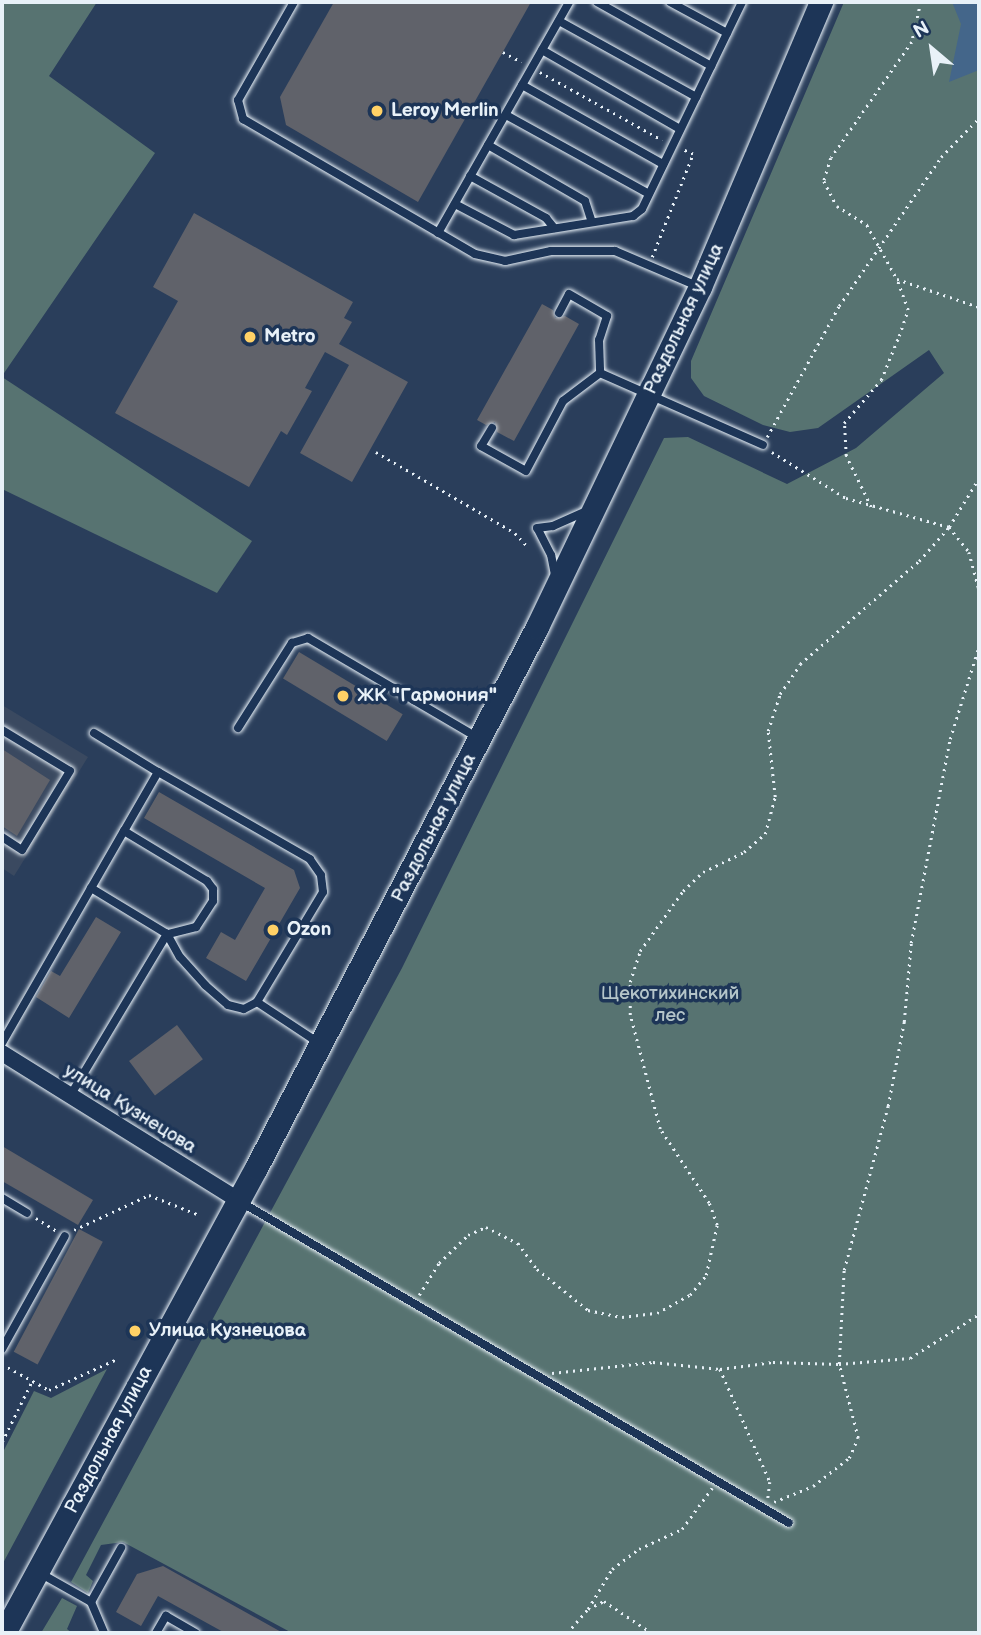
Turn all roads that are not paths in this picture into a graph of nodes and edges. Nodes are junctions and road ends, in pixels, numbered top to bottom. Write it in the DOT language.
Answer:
graph roads {
  1 [pos="294,2"];
  2 [pos="569,2"];
  3 [pos="597,2"];
  4 [pos="670,2"];
  5 [pos="741,2"];
  6 [pos="821,2"];
  7 [pos="559,21"];
  8 [pos="727,33"];
  9 [pos="542,50"];
  10 [pos="711,66"];
  11 [pos="522,85"];
  12 [pos="696,97"];
  13 [pos="506,115"];
  14 [pos="680,129"];
  15 [pos="488,145"];
  16 [pos="663,164"];
  17 [pos="470,176"];
  18 [pos="649,194"];
  19 [pos="455,204"];
  20 [pos="591,220"];
  21 [pos="554,228"];
  22 [pos="438,233"];
  23 [pos="700,287"];
  24 [pos="559,313"];
  25 [pos="600,373"];
  26 [pos="648,395"];
  27 [pos="492,428"];
  28 [pos="763,445"];
  29 [pos="599,502"];
  30 [pos="554,592"];
  31 [pos="238,728"];
  32 [pos="2,730"];
  33 [pos="94,733"];
  34 [pos="480,739"];
  35 [pos="158,772"];
  36 [pos="124,831"];
  37 [pos="2,837"];
  38 [pos="91,888"];
  39 [pos="167,934"];
  40 [pos="257,1002"];
  41 [pos="2,1043"];
  42 [pos="321,1044"];
  43 [pos="2,1053"];
  44 [pos="70,1097"];
  45 [pos="2,1198"];
  46 [pos="237,1199"];
  47 [pos="27,1213"];
  48 [pos="65,1236"];
  49 [pos="2,1349"];
  50 [pos="789,1523"];
  51 [pos="121,1548"];
  52 [pos="38,1572"];
  53 [pos="91,1602"];
  54 [pos="4,1633"];
  55 [pos="104,1633"];
  56 [pos="156,1633"];
  57 [pos="196,1633"];
  1 -- 22 [label="lane"];
  2 -- 7 [label="lane"];
  3 -- 10 [label="lane"];
  4 -- 8 [label="lane"];
  5 -- 8 [label="lane"];
  6 -- 23 [label="main road, Раздольная улица"];
  7 -- 9 [label="lane"];
  7 -- 12 [label="lane"];
  8 -- 10 [label="lane"];
  9 -- 11 [label="lane"];
  9 -- 14 [label="lane"];
  10 -- 12 [label="lane"];
  11 -- 13 [label="lane"];
  11 -- 16 [label="lane"];
  12 -- 14 [label="lane"];
  13 -- 15 [label="lane"];
  13 -- 18 [label="lane"];
  14 -- 16 [label="lane"];
  15 -- 17 [label="lane"];
  15 -- 20 [label="lane"];
  16 -- 18 [label="lane"];
  17 -- 19 [label="lane"];
  17 -- 21 [label="lane"];
  18 -- 20 [label="lane"];
  19 -- 21 [label="lane"];
  19 -- 22 [label="lane"];
  20 -- 21 [label="lane"];
  22 -- 23 [label="lane"];
  23 -- 26 [label="main road, Раздольная улица"];
  24 -- 25 [label="lane"];
  25 -- 26 [label="lane"];
  25 -- 27 [label="lane"];
  26 -- 28 [label="lane"];
  26 -- 29 [label="main road, Раздольная улица"];
  29 -- 30 [label="main road, Раздольная улица"];
  29 -- 30 [label="lane"];
  30 -- 34 [label="main road, Раздольная улица"];
  31 -- 34 [label="lane"];
  32 -- 37 [label="lane"];
  33 -- 35 [label="lane"];
  34 -- 42 [label="main road, Раздольная улица"];
  35 -- 36 [label="lane"];
  35 -- 40 [label="lane"];
  36 -- 38 [label="lane"];
  36 -- 39 [label="lane"];
  38 -- 39 [label="lane"];
  38 -- 41 [label="lane"];
  39 -- 40 [label="lane"];
  39 -- 44 [label="lane"];
  40 -- 42 [label="lane"];
  42 -- 46 [label="main road, Раздольная улица"];
  43 -- 44 [label="street, улица Кузнецова"];
  44 -- 46 [label="street, улица Кузнецова"];
  45 -- 47 [label="lane"];
  46 -- 50 [label="lane"];
  46 -- 52 [label="main road, Раздольная улица"];
  48 -- 49 [label="lane"];
  51 -- 53 [label="lane"];
  52 -- 53 [label="lane"];
  52 -- 54 [label="main road, Раздольная улица"];
  53 -- 55 [label="lane"];
  56 -- 57 [label="lane"];
}
